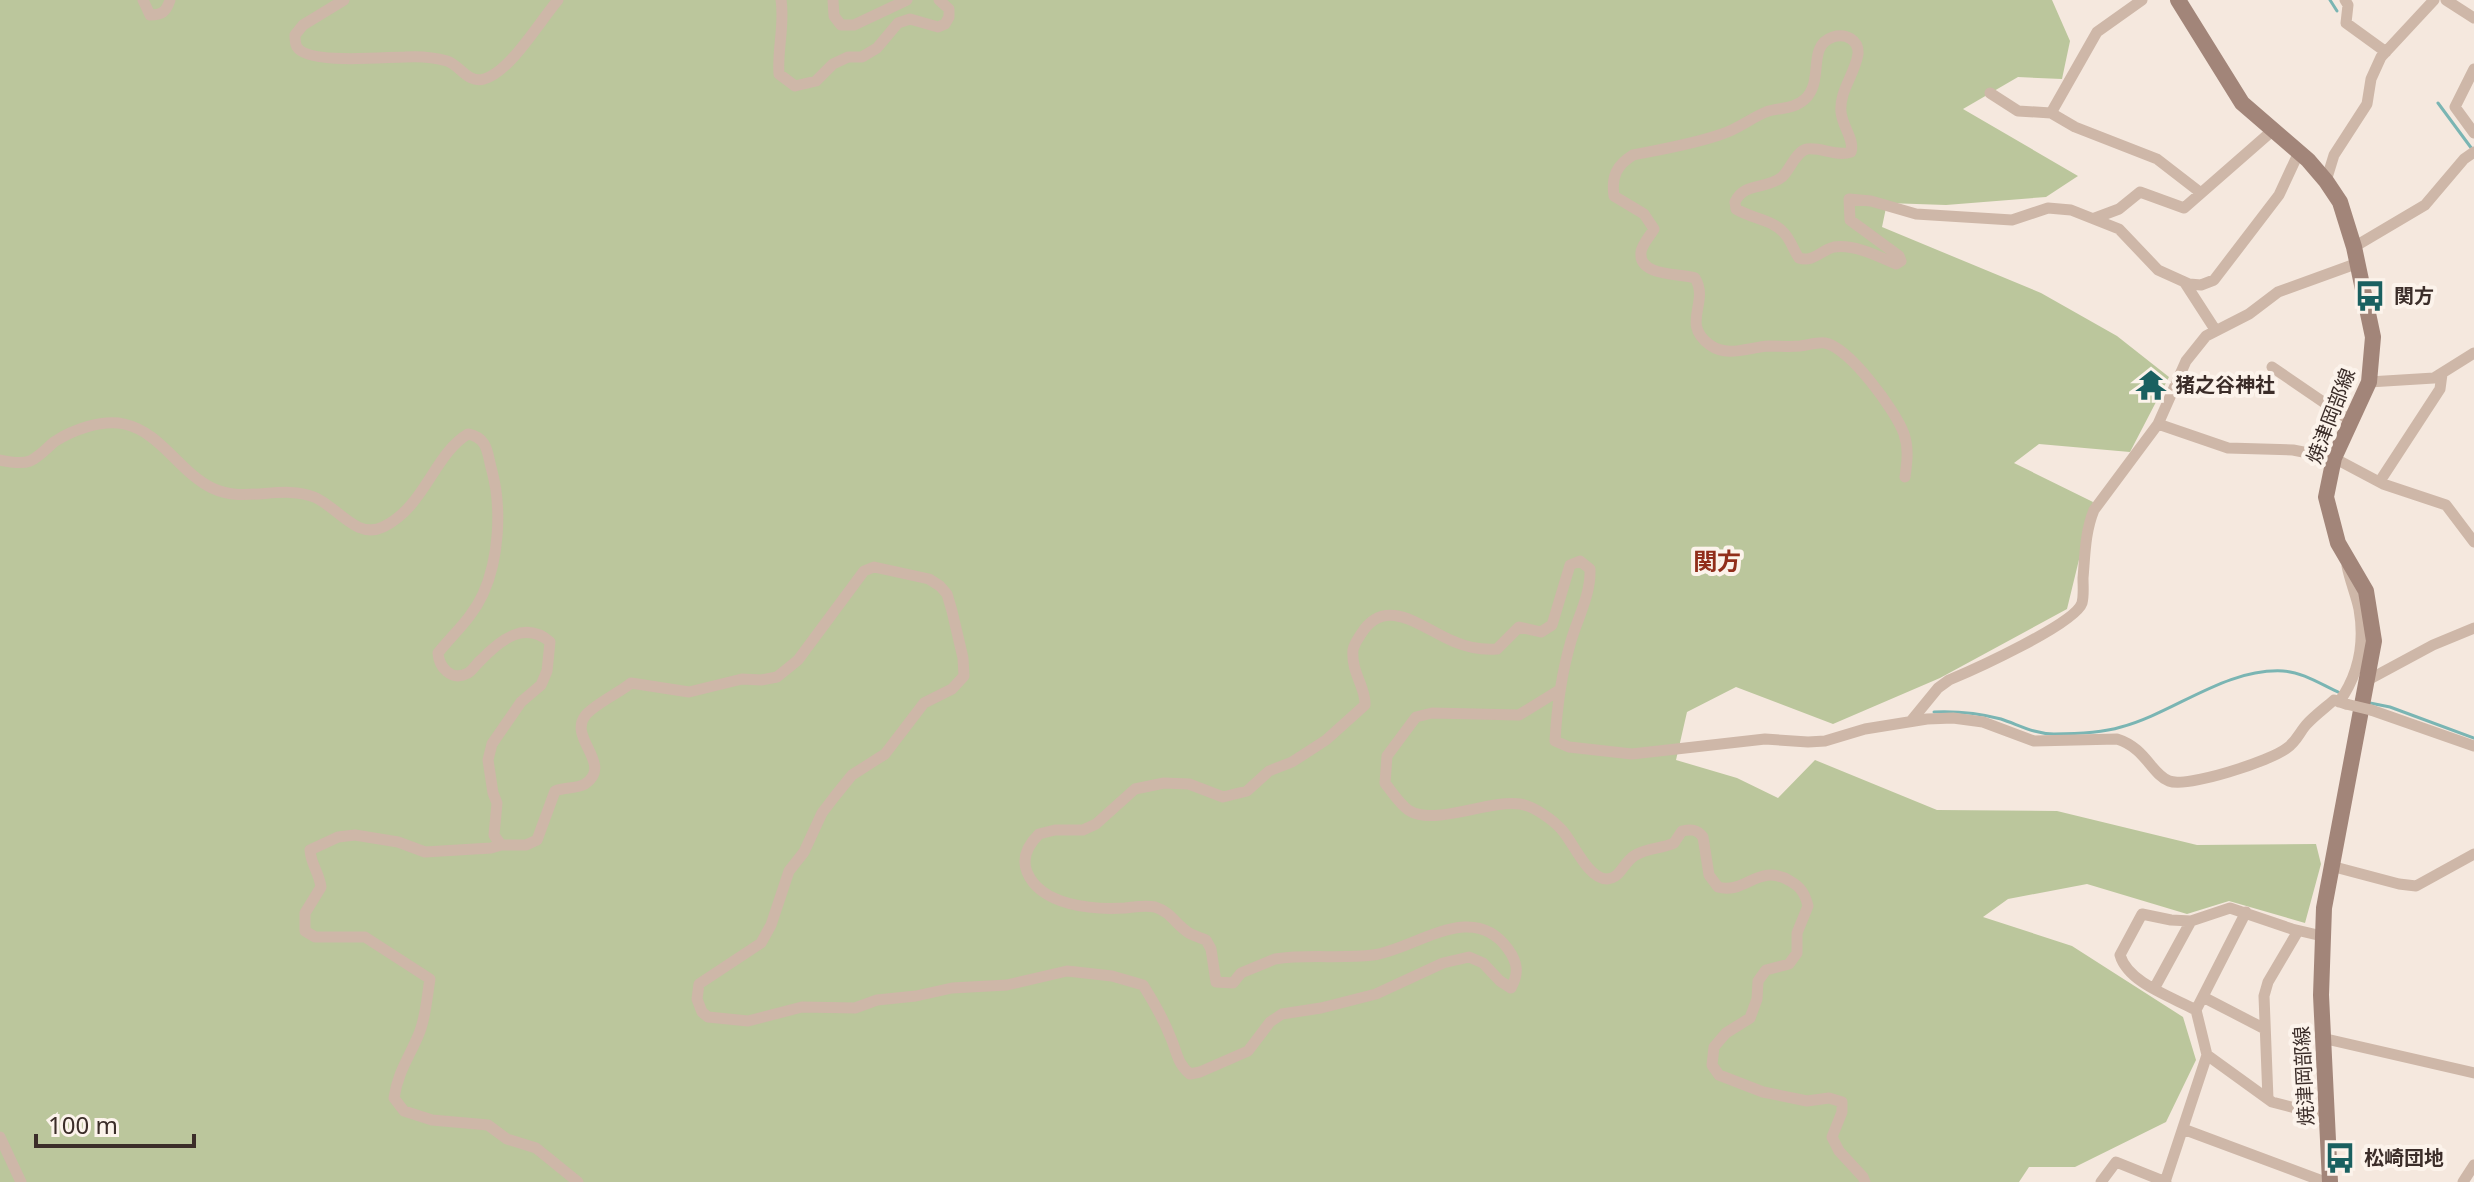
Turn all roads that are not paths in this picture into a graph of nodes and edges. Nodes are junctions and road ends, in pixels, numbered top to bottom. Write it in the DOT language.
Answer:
graph roads {
  1 [pos="143,0"];
  2 [pos="170,0"];
  3 [pos="344,0"];
  4 [pos="558,0"];
  5 [pos="781,0"];
  6 [pos="833,0"];
  7 [pos="907,0"];
  8 [pos="939,0"];
  9 [pos="2142,0"];
  10 [pos="2345,0"];
  11 [pos="2434,0"];
  12 [pos="2446,0"];
  13 [pos="2182,2"];
  14 [pos="2474,18"];
  15 [pos="2386,52"];
  16 [pos="2474,69"];
  17 [pos="1990,93"];
  18 [pos="2051,113"];
  19 [pos="2272,131"];
  20 [pos="2474,133"];
  21 [pos="2299,152"];
  22 [pos="2471,154"];
  23 [pos="2326,181"];
  24 [pos="2201,193"];
  25 [pos="2095,218"];
  26 [pos="2356,255"];
  27 [pos="2185,283"];
  28 [pos="2216,331"];
  29 [pos="2474,353"];
  30 [pos="2272,367"];
  31 [pos="2442,374"];
  32 [pos="2369,382"];
  33 [pos="2351,421"];
  34 [pos="2158,424"];
  35 [pos="2334,458"];
  36 [pos="0,460"];
  37 [pos="1905,477"];
  38 [pos="2380,481"];
  39 [pos="2474,542"];
  40 [pos="2346,557"];
  41 [pos="2474,628"];
  42 [pos="2368,680"];
  43 [pos="1558,691"];
  44 [pos="2343,703"];
  45 [pos="1911,721"];
  46 [pos="2474,746"];
  47 [pos="501,845"];
  48 [pos="2474,854"];
  49 [pos="2331,866"];
  50 [pos="2246,912"];
  51 [pos="2191,921"];
  52 [pos="2298,931"];
  53 [pos="2322,936"];
  54 [pos="2155,987"];
  55 [pos="2203,997"];
  56 [pos="2196,1010"];
  57 [pos="2265,1029"];
  58 [pos="2322,1038"];
  59 [pos="2207,1055"];
  60 [pos="2474,1073"];
  61 [pos="2268,1099"];
  62 [pos="2326,1116"];
  63 [pos="2183,1129"];
  64 [pos="0,1137"];
  65 [pos="2474,1165"];
  66 [pos="21,1182"];
  67 [pos="578,1182"];
  68 [pos="1865,1182"];
  69 [pos="2101,1182"];
  70 [pos="2165,1182"];
  71 [pos="2328,1182"];
  72 [pos="2463,1182"];
  1 -- 2 [label="street"];
  3 -- 4 [label="street"];
  5 -- 8 [label="street"];
  6 -- 7 [label="street"];
  9 -- 18 [label="street"];
  10 -- 15 [label="street"];
  11 -- 15 [label="street"];
  12 -- 14 [label="street"];
  13 -- 19 [label="main road, 焼津岡部線"];
  15 -- 23 [label="street"];
  16 -- 20 [label="street"];
  17 -- 18 [label="street"];
  18 -- 24 [label="street"];
  19 -- 21 [label="main road, 焼津岡部線"];
  19 -- 24 [label="street"];
  21 -- 23 [label="main road, 焼津岡部線"];
  21 -- 27 [label="street"];
  22 -- 26 [label="street"];
  23 -- 26 [label="main road, 焼津岡部線"];
  24 -- 25 [label="street"];
  25 -- 27 [label="street"];
  25 -- 37 [label="street"];
  26 -- 28 [label="street"];
  26 -- 32 [label="main road, 焼津岡部線"];
  27 -- 28 [label="street"];
  28 -- 34 [label="street"];
  29 -- 31 [label="street"];
  30 -- 33 [label="street"];
  31 -- 32 [label="street"];
  31 -- 38 [label="street"];
  32 -- 33 [label="main road, 焼津岡部線"];
  33 -- 35 [label="main road, 焼津岡部線"];
  34 -- 35 [label="street"];
  34 -- 45 [label="street"];
  35 -- 38 [label="street"];
  35 -- 40 [label="main road, 焼津岡部線"];
  36 -- 47 [label="street"];
  38 -- 39 [label="street"];
  40 -- 42 [label="main road, 焼津岡部線"];
  40 -- 44 [label="street"];
  41 -- 42 [label="street"];
  42 -- 49 [label="main road, 焼津岡部線"];
  43 -- 45 [label="street"];
  43 -- 47 [label="street"];
  43 -- 68 [label="street"];
  44 -- 45 [label="street"];
  44 -- 46 [label="street, bridge"];
  47 -- 67 [label="street"];
  48 -- 49 [label="street"];
  49 -- 53 [label="main road, 焼津岡部線"];
  50 -- 51 [label="street"];
  50 -- 52 [label="street"];
  50 -- 55 [label="street"];
  51 -- 54 [label="street"];
  51 -- 54 [label="street"];
  52 -- 53 [label="street"];
  52 -- 57 [label="street"];
  53 -- 58 [label="main road, 焼津岡部線"];
  54 -- 56 [label="street"];
  55 -- 56 [label="street"];
  55 -- 57 [label="street"];
  56 -- 59 [label="street"];
  57 -- 61 [label="street"];
  58 -- 60 [label="street"];
  58 -- 62 [label="main road, 焼津岡部線"];
  59 -- 61 [label="street"];
  59 -- 63 [label="street"];
  61 -- 62 [label="street"];
  62 -- 71 [label="main road, 焼津岡部線"];
  63 -- 70 [label="street"];
  63 -- 71 [label="street"];
  64 -- 66 [label="street"];
  65 -- 72 [label="street"];
  69 -- 70 [label="street"];
}
